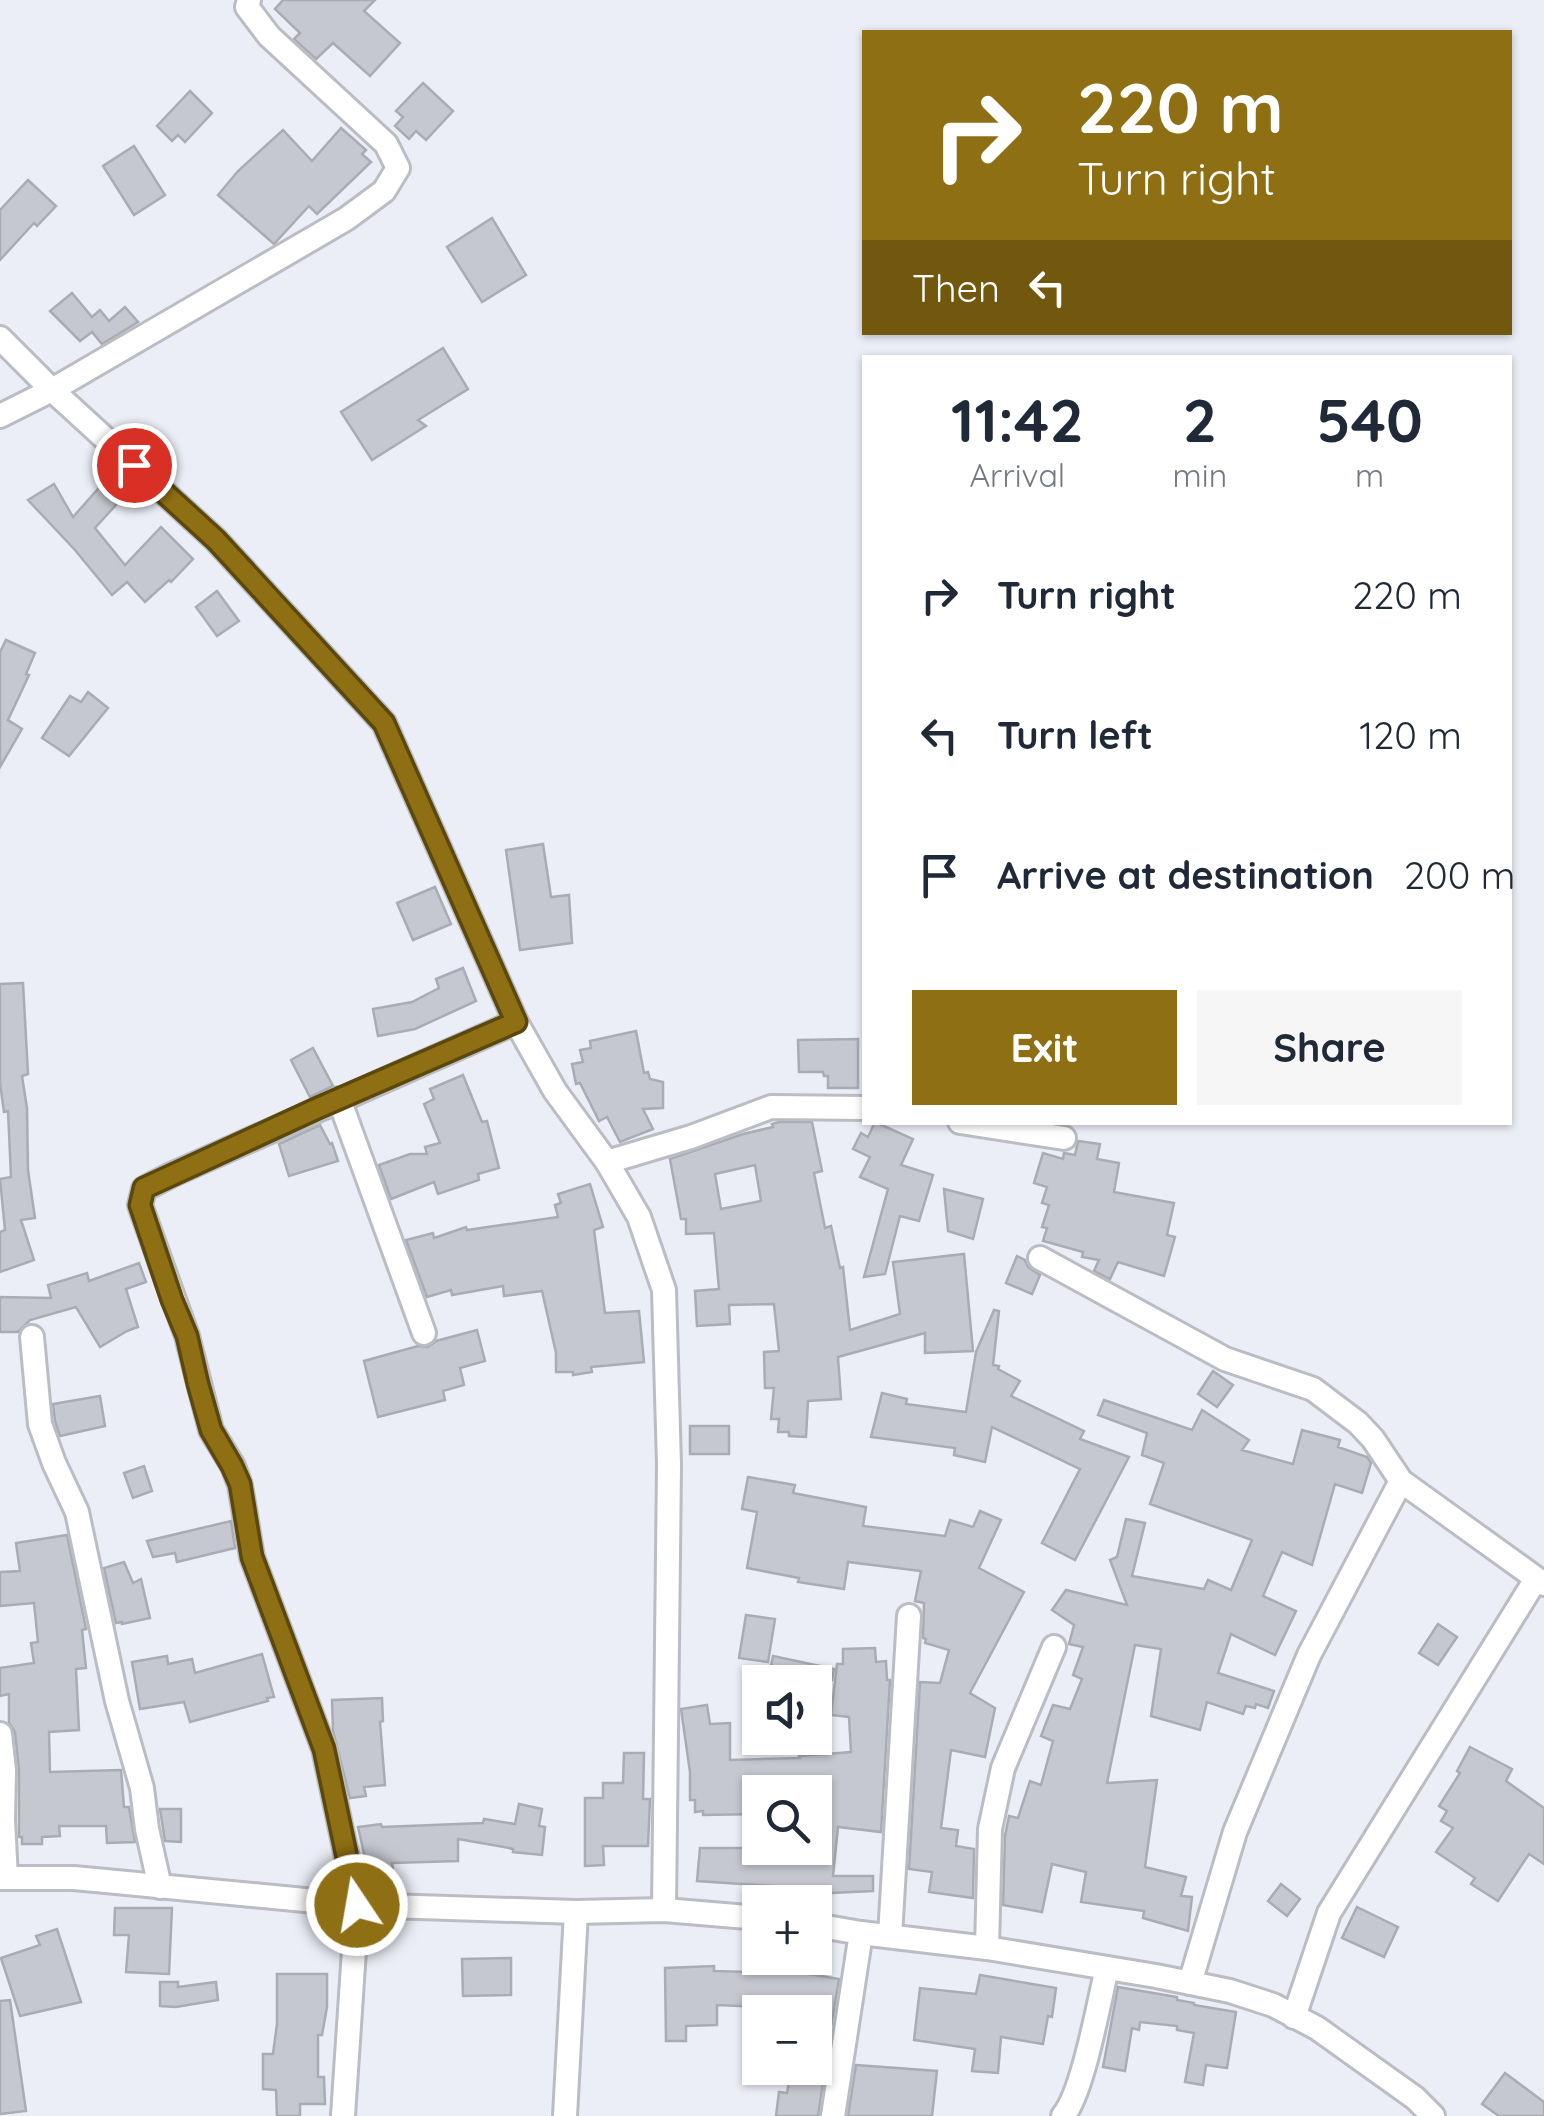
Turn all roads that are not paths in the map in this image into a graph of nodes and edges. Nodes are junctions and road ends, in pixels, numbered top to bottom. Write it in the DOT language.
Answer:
graph roads {
  1 [pos="249,0"];
  2 [pos="0,338"];
  3 [pos="52,390"];
  4 [pos="0,416"];
  5 [pos="516,1022"];
  6 [pos="339,1099"];
  7 [pos="862,1108"];
  8 [pos="980,1125"];
  9 [pos="1064,1138"];
  10 [pos="607,1162"];
  11 [pos="1040,1258"];
  12 [pos="424,1333"];
  13 [pos="32,1337"];
  14 [pos="1401,1481"];
  15 [pos="1540,1581"];
  16 [pos="909,1616"];
  17 [pos="1054,1647"];
  18 [pos="0,1734"];
  19 [pos="3,1878"];
  20 [pos="160,1886"];
  21 [pos="357,1905"];
  22 [pos="664,1910"];
  23 [pos="576,1912"];
  24 [pos="742,1916"];
  25 [pos="832,1928"];
  26 [pos="861,1933"];
  27 [pos="890,1936"];
  28 [pos="986,1948"];
  29 [pos="1107,1968"];
  30 [pos="1190,1982"];
  31 [pos="1294,2017"];
  32 [pos="343,2116"];
  33 [pos="565,2116"];
  34 [pos="833,2116"];
  35 [pos="1063,2116"];
  36 [pos="1433,2116"];
  1 -- 3 [label="street"];
  2 -- 3 [label="street"];
  3 -- 4 [label="street"];
  3 -- 5 [label="street"];
  5 -- 6 [label="street"];
  5 -- 10 [label="street"];
  6 -- 12 [label="street"];
  6 -- 21 [label="street"];
  7 -- 10 [label="street"];
  8 -- 9 [label="street"];
  10 -- 22 [label="street"];
  11 -- 14 [label="street"];
  13 -- 20 [label="street"];
  14 -- 15 [label="street"];
  14 -- 30 [label="street"];
  15 -- 31 [label="street"];
  16 -- 27 [label="street"];
  17 -- 28 [label="street"];
  18 -- 19 [label="street"];
  19 -- 20 [label="street"];
  20 -- 21 [label="street"];
  21 -- 23 [label="street"];
  21 -- 32 [label="street"];
  22 -- 23 [label="street"];
  22 -- 24 [label="street"];
  23 -- 33 [label="street"];
  25 -- 26 [label="street"];
  26 -- 27 [label="street"];
  26 -- 34 [label="street"];
  27 -- 28 [label="street"];
  28 -- 29 [label="street"];
  29 -- 30 [label="street"];
  29 -- 35 [label="street"];
  30 -- 31 [label="street"];
  31 -- 36 [label="street"];
}
